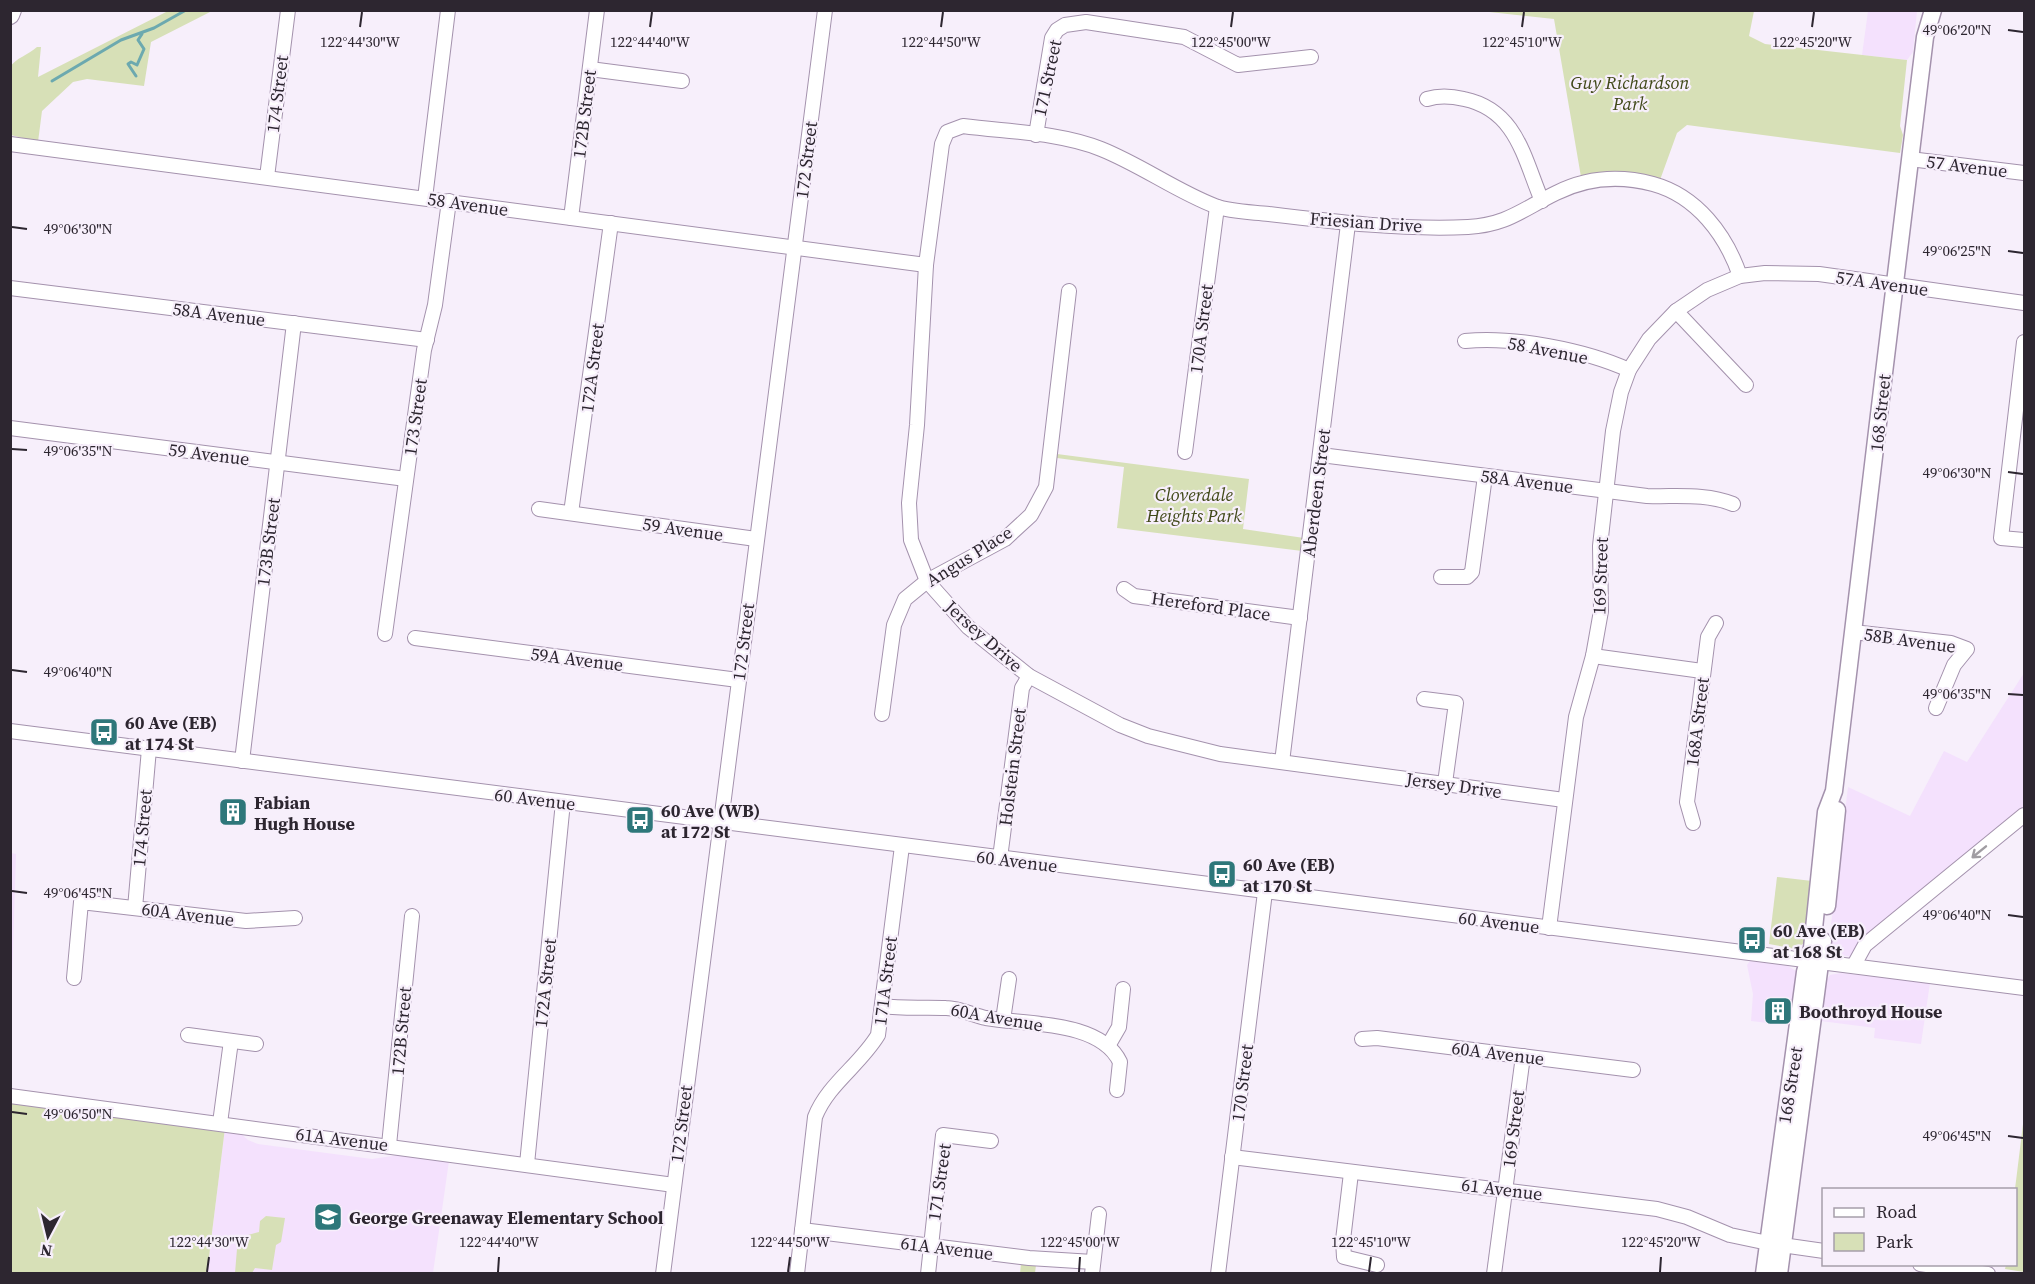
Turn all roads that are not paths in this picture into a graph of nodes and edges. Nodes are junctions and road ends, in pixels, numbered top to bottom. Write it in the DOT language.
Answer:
graph roads {
  1 [pos="12,10"];
  2 [pos="288,10"];
  3 [pos="448,10"];
  4 [pos="597,10"];
  5 [pos="825,10"];
  6 [pos="1923,10"];
  7 [pos="1933,10"];
  8 [pos="10,15"];
  9 [pos="1926,35"];
  10 [pos="1311,57"];
  11 [pos="590,69"];
  12 [pos="682,81"];
  13 [pos="1427,99"];
  14 [pos="954,128"];
  15 [pos="1035,135"];
  16 [pos="10,144"];
  17 [pos="1910,159"];
  18 [pos="2025,173"];
  19 [pos="267,177"];
  20 [pos="425,198"];
  21 [pos="449,201"];
  22 [pos="1542,201"];
  23 [pos="1217,207"];
  24 [pos="571,218"];
  25 [pos="611,223"];
  26 [pos="1348,224"];
  27 [pos="795,248"];
  28 [pos="926,265"];
  29 [pos="1740,276"];
  30 [pos="1893,284"];
  31 [pos="10,288"];
  32 [pos="1069,291"];
  33 [pos="2025,303"];
  34 [pos="1676,311"];
  35 [pos="294,323"];
  36 [pos="427,340"];
  37 [pos="1465,341"];
  38 [pos="2025,342"];
  39 [pos="1629,370"];
  40 [pos="1746,385"];
  41 [pos="10,428"];
  42 [pos="1185,452"];
  43 [pos="1321,455"];
  44 [pos="278,463"];
  45 [pos="1485,476"];
  46 [pos="406,479"];
  47 [pos="1607,491"];
  48 [pos="1733,504"];
  49 [pos="539,509"];
  50 [pos="571,513"];
  51 [pos="756,539"];
  52 [pos="2025,540"];
  53 [pos="1441,577"];
  54 [pos="927,581"];
  55 [pos="1124,590"];
  56 [pos="1300,618"];
  57 [pos="1716,623"];
  58 [pos="1853,632"];
  59 [pos="385,634"];
  60 [pos="415,638"];
  61 [pos="1593,656"];
  62 [pos="1702,671"];
  63 [pos="1029,676"];
  64 [pos="738,680"];
  65 [pos="1424,699"];
  66 [pos="1936,708"];
  67 [pos="882,714"];
  68 [pos="10,732"];
  69 [pos="149,749"];
  70 [pos="242,761"];
  71 [pos="1282,762"];
  72 [pos="1446,783"];
  73 [pos="1564,800"];
  74 [pos="563,802"];
  75 [pos="2025,815"];
  76 [pos="719,820"];
  77 [pos="1693,823"];
  78 [pos="902,846"];
  79 [pos="1000,858"];
  80 [pos="1265,892"];
  81 [pos="135,908"];
  82 [pos="412,916"];
  83 [pos="295,918"];
  84 [pos="1549,928"];
  85 [pos="1814,961"];
  86 [pos="1854,965"];
  87 [pos="74,978"];
  88 [pos="1009,980"];
  89 [pos="2025,988"];
  90 [pos="1123,989"];
  91 [pos="882,1006"];
  92 [pos="1003,1020"];
  93 [pos="188,1035"];
  94 [pos="1362,1039"];
  95 [pos="231,1041"];
  96 [pos="256,1044"];
  97 [pos="1108,1046"];
  98 [pos="1523,1056"];
  99 [pos="1633,1070"];
  100 [pos="1117,1090"];
  101 [pos="10,1096"];
  102 [pos="220,1123"];
  103 [pos="991,1141"];
  104 [pos="389,1145"];
  105 [pos="1232,1158"];
  106 [pos="527,1164"];
  107 [pos="1351,1173"];
  108 [pos="674,1185"];
  109 [pos="1506,1189"];
  110 [pos="1099,1214"];
  111 [pos="802,1230"];
  112 [pos="1775,1244"];
  113 [pos="931,1246"];
  114 [pos="1822,1251"];
  115 [pos="1377,1265"];
  116 [pos="1932,1266"];
  117 [pos="1092,1268"];
  118 [pos="1966,1272"];
  119 [pos="663,1274"];
  120 [pos="797,1274"];
  121 [pos="928,1274"];
  122 [pos="1218,1274"];
  123 [pos="1494,1274"];
  124 [pos="1764,1274"];
  125 [pos="1771,1274"];
  126 [pos="1779,1274"];
  127 [pos="1988,1274"];
  1 -- 8 [label="highway"];
  2 -- 19 [label="street, 174 Street"];
  3 -- 20 [label="street"];
  4 -- 11 [label="street, 172B Street"];
  5 -- 27 [label="street, 172 Street"];
  6 -- 9 [label="main road, 168 Street"];
  7 -- 9 [label="main road, 168 Street"];
  9 -- 17 [label="main road, 168 Street"];
  10 -- 15 [label="street, 171 Street"];
  11 -- 12 [label="street"];
  11 -- 24 [label="street, 172B Street"];
  13 -- 22 [label="street"];
  14 -- 15 [label="street, Friesian Drive"];
  14 -- 28 [label="street, Jersey Drive"];
  15 -- 23 [label="street, Friesian Drive"];
  16 -- 19 [label="street, 58 Avenue"];
  17 -- 18 [label="street, 57 Avenue"];
  17 -- 30 [label="main road, 168 Street"];
  19 -- 20 [label="street, 58 Avenue"];
  20 -- 21 [label="street, 58 Avenue"];
  21 -- 24 [label="street, 58 Avenue"];
  21 -- 36 [label="street, 173 Street"];
  22 -- 26 [label="street, Friesian Drive"];
  22 -- 29 [label="street, Friesian Drive"];
  23 -- 26 [label="street, Friesian Drive"];
  23 -- 42 [label="street, 170A Street"];
  24 -- 25 [label="street, 58 Avenue"];
  25 -- 27 [label="street, 58 Avenue"];
  25 -- 50 [label="street, 172A Street"];
  26 -- 43 [label="street, Aberdeen Street"];
  27 -- 28 [label="street, 58 Avenue"];
  27 -- 51 [label="street, 172 Street"];
  28 -- 54 [label="street, Jersey Drive"];
  29 -- 30 [label="street, 57A Avenue"];
  29 -- 34 [label="street, 169 Street"];
  30 -- 33 [label="street, 57A Avenue"];
  30 -- 58 [label="main road, 168 Street"];
  31 -- 35 [label="street, 58A Avenue"];
  32 -- 54 [label="street, Angus Place"];
  34 -- 39 [label="street, 169 Street"];
  34 -- 40 [label="street"];
  35 -- 36 [label="street, 58A Avenue"];
  35 -- 44 [label="street, 173B Street"];
  36 -- 46 [label="street, 173 Street"];
  37 -- 39 [label="street, 58 Avenue"];
  38 -- 52 [label="street"];
  39 -- 47 [label="street, 169 Street"];
  41 -- 44 [label="street, 59 Avenue"];
  43 -- 45 [label="street, 58A Avenue"];
  43 -- 56 [label="street, Aberdeen Street"];
  44 -- 46 [label="street, 59 Avenue"];
  44 -- 70 [label="street, 173B Street"];
  45 -- 47 [label="street, 58A Avenue"];
  45 -- 53 [label="street"];
  46 -- 59 [label="street, 173 Street"];
  47 -- 48 [label="street, 58A Avenue"];
  47 -- 61 [label="street, 169 Street"];
  49 -- 50 [label="street, 59 Avenue"];
  50 -- 51 [label="street, 59 Avenue"];
  51 -- 64 [label="street, 172 Street"];
  54 -- 63 [label="street, Jersey Drive"];
  54 -- 67 [label="street, Angus Place"];
  55 -- 56 [label="street, Hereford Place"];
  56 -- 71 [label="street, Aberdeen Street"];
  57 -- 62 [label="street, 168A Street"];
  58 -- 66 [label="street, 58B Avenue"];
  58 -- 85 [label="main road, 168 Street"];
  60 -- 64 [label="street, 59A Avenue"];
  61 -- 62 [label="street"];
  61 -- 73 [label="street, 169 Street"];
  62 -- 77 [label="street, 168A Street"];
  63 -- 71 [label="street, Jersey Drive"];
  63 -- 79 [label="street, Holstein Street"];
  64 -- 76 [label="street, 172 Street"];
  65 -- 72 [label="street"];
  68 -- 69 [label="street, 60 Avenue"];
  69 -- 70 [label="street, 60 Avenue"];
  69 -- 81 [label="street, 174 Street"];
  70 -- 74 [label="street, 60 Avenue"];
  71 -- 72 [label="street, Jersey Drive"];
  72 -- 73 [label="street, Jersey Drive"];
  73 -- 84 [label="street, 169 Street"];
  74 -- 76 [label="street, 60 Avenue"];
  74 -- 106 [label="street, 172A Street"];
  75 -- 86 [label="street, one-way"];
  76 -- 78 [label="street, 60 Avenue"];
  76 -- 108 [label="street, 172 Street"];
  78 -- 79 [label="street, 60 Avenue"];
  78 -- 91 [label="street, 171A Street"];
  79 -- 80 [label="street, 60 Avenue"];
  80 -- 84 [label="street, 60 Avenue"];
  80 -- 105 [label="street, 170 Street"];
  81 -- 83 [label="street, 60A Avenue"];
  81 -- 87 [label="street, 60A Avenue"];
  82 -- 104 [label="street, 172B Street"];
  84 -- 85 [label="street, 60 Avenue"];
  85 -- 86 [label="street, 60 Avenue"];
  85 -- 112 [label="main road, 168 Street"];
  85 -- 112 [label="main road, 168 Street"];
  86 -- 89 [label="street, 60 Avenue"];
  88 -- 92 [label="street"];
  90 -- 97 [label="street"];
  91 -- 92 [label="street, 60A Avenue"];
  91 -- 111 [label="street, 171A Street"];
  92 -- 97 [label="street, 60A Avenue"];
  93 -- 95 [label="street"];
  94 -- 98 [label="street, 60A Avenue"];
  95 -- 96 [label="street"];
  95 -- 102 [label="street"];
  97 -- 100 [label="street"];
  98 -- 99 [label="street, 60A Avenue"];
  98 -- 109 [label="street, 169 Street"];
  101 -- 102 [label="street, 61A Avenue"];
  102 -- 104 [label="street, 61A Avenue"];
  103 -- 113 [label="street, 171 Street"];
  104 -- 106 [label="street, 61A Avenue"];
  105 -- 107 [label="street, 61 Avenue"];
  105 -- 122 [label="street, 170 Street"];
  106 -- 108 [label="street, 61A Avenue"];
  107 -- 109 [label="street, 61 Avenue"];
  107 -- 115 [label="street"];
  108 -- 119 [label="street, 172 Street"];
  109 -- 112 [label="street, 61 Avenue"];
  109 -- 123 [label="street, 169 Street"];
  110 -- 117 [label="street"];
  111 -- 113 [label="street, 61A Avenue"];
  111 -- 120 [label="street, 171A Street"];
  112 -- 114 [label="street, 61 Avenue"];
  112 -- 124 [label="main road, 168 Street"];
  112 -- 125 [label="main road"];
  112 -- 126 [label="main road, 168 Street"];
  113 -- 117 [label="street, 61A Avenue"];
  113 -- 121 [label="street, 171 Street"];
  116 -- 118 [label="street"];
  118 -- 127 [label="street"];
}
